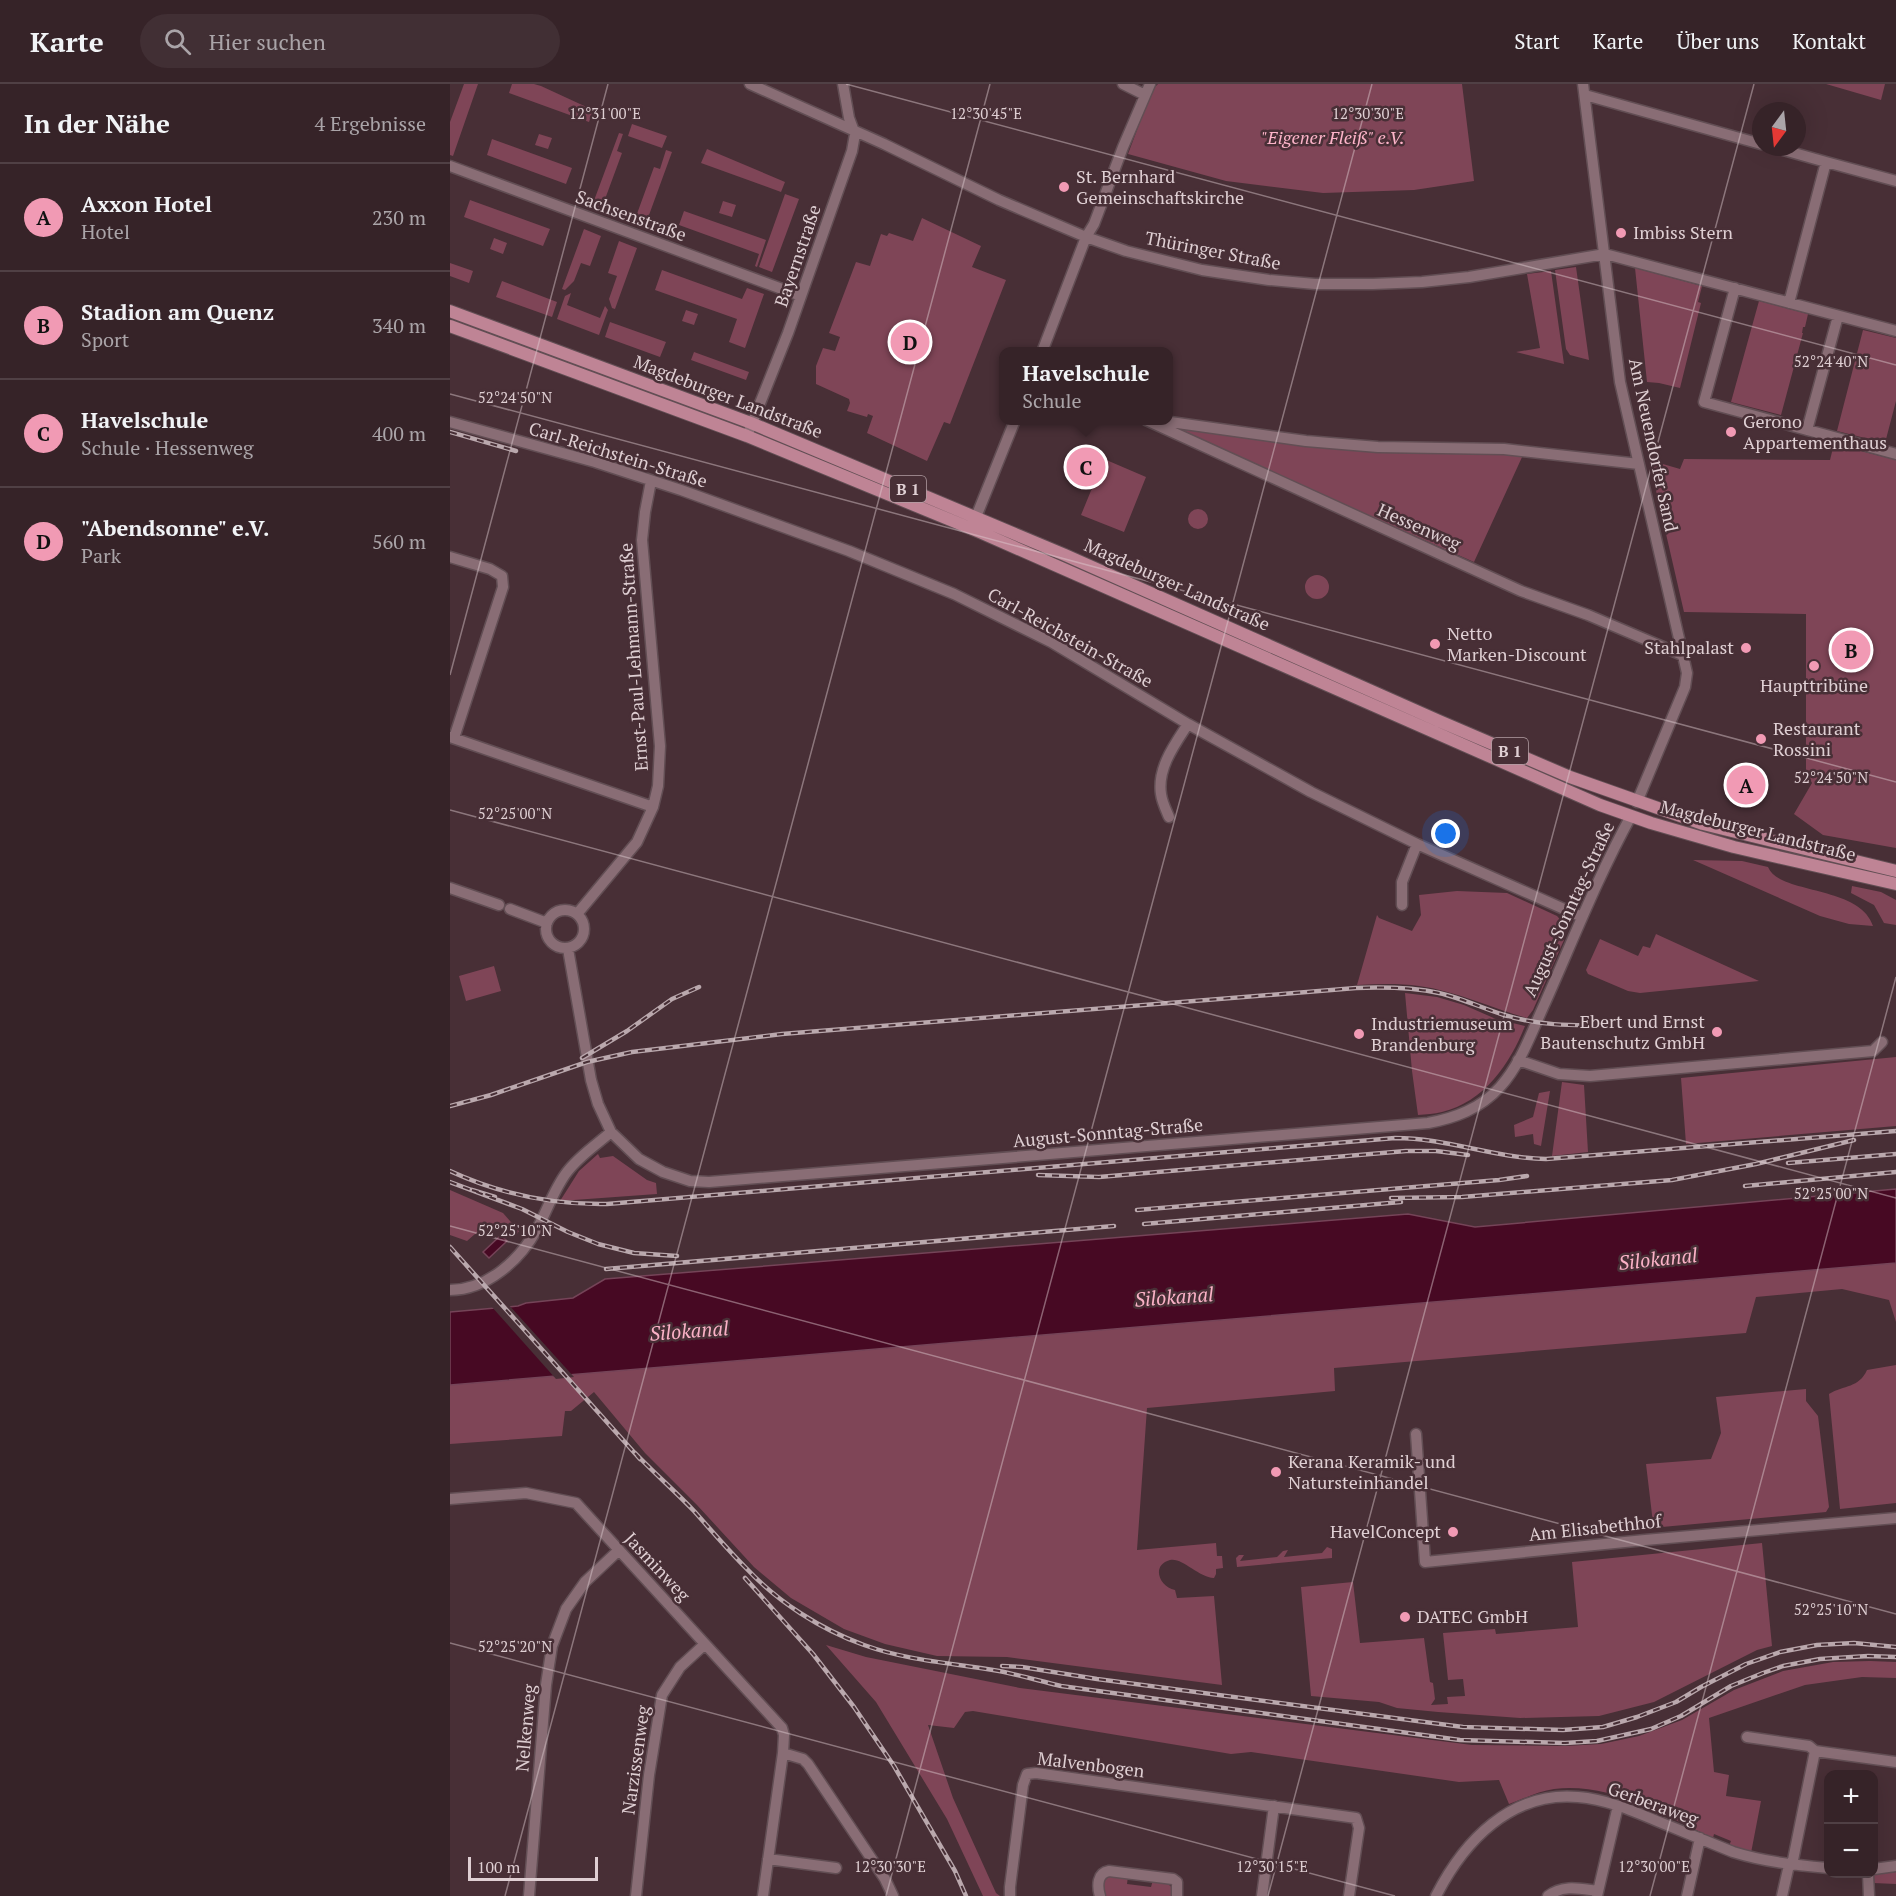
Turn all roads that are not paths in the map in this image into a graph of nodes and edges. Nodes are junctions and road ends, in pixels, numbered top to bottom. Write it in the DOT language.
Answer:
graph roads {
  1 [pos="750,84"];
  2 [pos="843,84"];
  3 [pos="1123,84"];
  4 [pos="1147,89"];
  5 [pos="1584,90"];
  6 [pos="852,130"];
  7 [pos="1752,141"];
  8 [pos="1805,156"];
  9 [pos="1826,162"];
  10 [pos="450,166"];
  11 [pos="1896,181"];
  12 [pos="1086,237"];
  13 [pos="1605,255"];
  14 [pos="1735,288"];
  15 [pos="801,296"];
  16 [pos="1789,303"];
  17 [pos="450,311"];
  18 [pos="1838,316"];
  19 [pos="450,326"];
  20 [pos="1896,331"];
  21 [pos="1044,347"];
  22 [pos="450,422"];
  23 [pos="1173,422"];
  24 [pos="751,423"];
  25 [pos="1013,425"];
  26 [pos="1157,425"];
  27 [pos="1807,430"];
  28 [pos="747,436"];
  29 [pos="1896,454"];
  30 [pos="1639,464"];
  31 [pos="651,480"];
  32 [pos="976,518"];
  33 [pos="450,557"];
  34 [pos="1682,654"];
  35 [pos="1188,724"];
  36 [pos="452,738"];
  37 [pos="1637,802"];
  38 [pos="653,807"];
  39 [pos="1631,816"];
  40 [pos="1169,817"];
  41 [pos="1417,844"];
  42 [pos="1896,871"];
  43 [pos="1896,884"];
  44 [pos="450,888"];
  45 [pos="1402,905"];
  46 [pos="577,914"];
  47 [pos="1582,917"];
  48 [pos="547,922"];
  49 [pos="568,949"];
  50 [pos="1882,1042"];
  51 [pos="1518,1060"];
  52 [pos="611,1132"];
  53 [pos="450,1290"];
  54 [pos="1416,1434"];
  55 [pos="450,1499"];
  56 [pos="1896,1518"];
  57 [pos="620,1550"];
  58 [pos="705,1644"];
  59 [pos="1748,1737"];
  60 [pos="1815,1751"];
  61 [pos="783,1753"];
  62 [pos="1896,1762"];
  63 [pos="1274,1806"];
  64 [pos="1621,1806"];
  65 [pos="1700,1838"];
  66 [pos="768,1859"];
  67 [pos="1790,1865"];
  68 [pos="1896,1866"];
  69 [pos="836,1868"];
  70 [pos="1824,1868"];
  71 [pos="1878,1868"];
  72 [pos="1868,1878"];
  73 [pos="1598,1894"];
  74 [pos="529,1896"];
  75 [pos="636,1896"];
  76 [pos="763,1896"];
  77 [pos="893,1896"];
  78 [pos="1010,1896"];
  79 [pos="1100,1896"];
  80 [pos="1177,1896"];
  81 [pos="1262,1896"];
  82 [pos="1349,1896"];
  83 [pos="1436,1896"];
  84 [pos="1548,1896"];
  85 [pos="1687,1896"];
  86 [pos="1782,1896"];
  87 [pos="1869,1896"];
  1 -- 6 [label="street, Thüringer Straße"];
  2 -- 6 [label="street, Bayernstraße"];
  3 -- 4 [label="street"];
  4 -- 12 [label="street"];
  5 -- 7 [label="street"];
  5 -- 13 [label="street, Am Neuendorfer Sand"];
  6 -- 12 [label="street, Thüringer Straße"];
  6 -- 15 [label="street, Bayernstraße"];
  8 -- 9 [label="street"];
  9 -- 11 [label="street"];
  9 -- 16 [label="street"];
  10 -- 15 [label="street, Sachsenstraße"];
  12 -- 13 [label="street, Thüringer Straße"];
  12 -- 21 [label="street"];
  13 -- 14 [label="street, Thüringer Straße"];
  13 -- 30 [label="street, Am Neuendorfer Sand"];
  14 -- 16 [label="street, Thüringer Straße"];
  14 -- 27 [label="street"];
  15 -- 24 [label="street, Bayernstraße"];
  16 -- 18 [label="street, Thüringer Straße"];
  17 -- 24 [label="main road, Magdeburger Landstraße / B 1"];
  18 -- 20 [label="street, Thüringer Straße"];
  18 -- 27 [label="street"];
  19 -- 28 [label="main road, Magdeburger Landstraße / B 1"];
  22 -- 31 [label="street, Carl-Reichstein-Straße"];
  23 -- 30 [label="street"];
  24 -- 28 [label="street, Bayernstraße"];
  24 -- 32 [label="main road, Magdeburger Landstraße / B 1"];
  25 -- 32 [label="street"];
  26 -- 34 [label="street, Hessenweg"];
  27 -- 29 [label="street"];
  28 -- 39 [label="main road, Magdeburger Landstraße / B 1"];
  30 -- 34 [label="street, Am Neuendorfer Sand"];
  31 -- 35 [label="street, Carl-Reichstein-Straße"];
  31 -- 38 [label="street, Ernst-Paul-Lehmann-Straße"];
  32 -- 37 [label="main road, Magdeburger Landstraße / B 1"];
  33 -- 36 [label="street"];
  34 -- 37 [label="street, Am Neuendorfer Sand"];
  35 -- 40 [label="street"];
  35 -- 41 [label="street, Carl-Reichstein-Straße"];
  36 -- 38 [label="street"];
  37 -- 39 [label="main road"];
  37 -- 42 [label="main road, Magdeburger Landstraße / B 1"];
  38 -- 46 [label="street, Ernst-Paul-Lehmann-Straße"];
  39 -- 43 [label="main road, Magdeburger Landstraße / B 1"];
  39 -- 47 [label="street, August-Sonntag-Straße"];
  41 -- 45 [label="street"];
  41 -- 47 [label="street, Carl-Reichstein-Straße"];
  44 -- 48 [label="street"];
  46 -- 48 [label="street"];
  46 -- 49 [label="street"];
  47 -- 51 [label="street, August-Sonntag-Straße"];
  48 -- 49 [label="street"];
  49 -- 52 [label="street, August-Sonntag-Straße"];
  50 -- 51 [label="street"];
  51 -- 52 [label="street, August-Sonntag-Straße"];
  52 -- 53 [label="street"];
  54 -- 56 [label="street, Am Elisabethhof"];
  55 -- 57 [label="street, Jasminweg"];
  57 -- 58 [label="street, Jasminweg"];
  57 -- 74 [label="street, Nelkenweg"];
  58 -- 61 [label="street, Jasminweg"];
  58 -- 75 [label="street, Narzissenweg"];
  59 -- 60 [label="street"];
  60 -- 62 [label="street"];
  60 -- 67 [label="street"];
  61 -- 66 [label="street, Jasminweg"];
  61 -- 77 [label="street"];
  63 -- 78 [label="street, Malvenbogen"];
  63 -- 81 [label="street"];
  63 -- 82 [label="street"];
  64 -- 65 [label="street, Gerberaweg"];
  64 -- 73 [label="street"];
  64 -- 83 [label="street, Gerberaweg"];
  65 -- 67 [label="street, Gerberaweg"];
  65 -- 85 [label="street"];
  66 -- 69 [label="street"];
  66 -- 76 [label="street, Jasminweg"];
  67 -- 70 [label="street, Gerberaweg"];
  67 -- 86 [label="street"];
  68 -- 71 [label="street"];
  72 -- 87 [label="street"];
  73 -- 84 [label="street"];
  79 -- 80 [label="street"];
}
